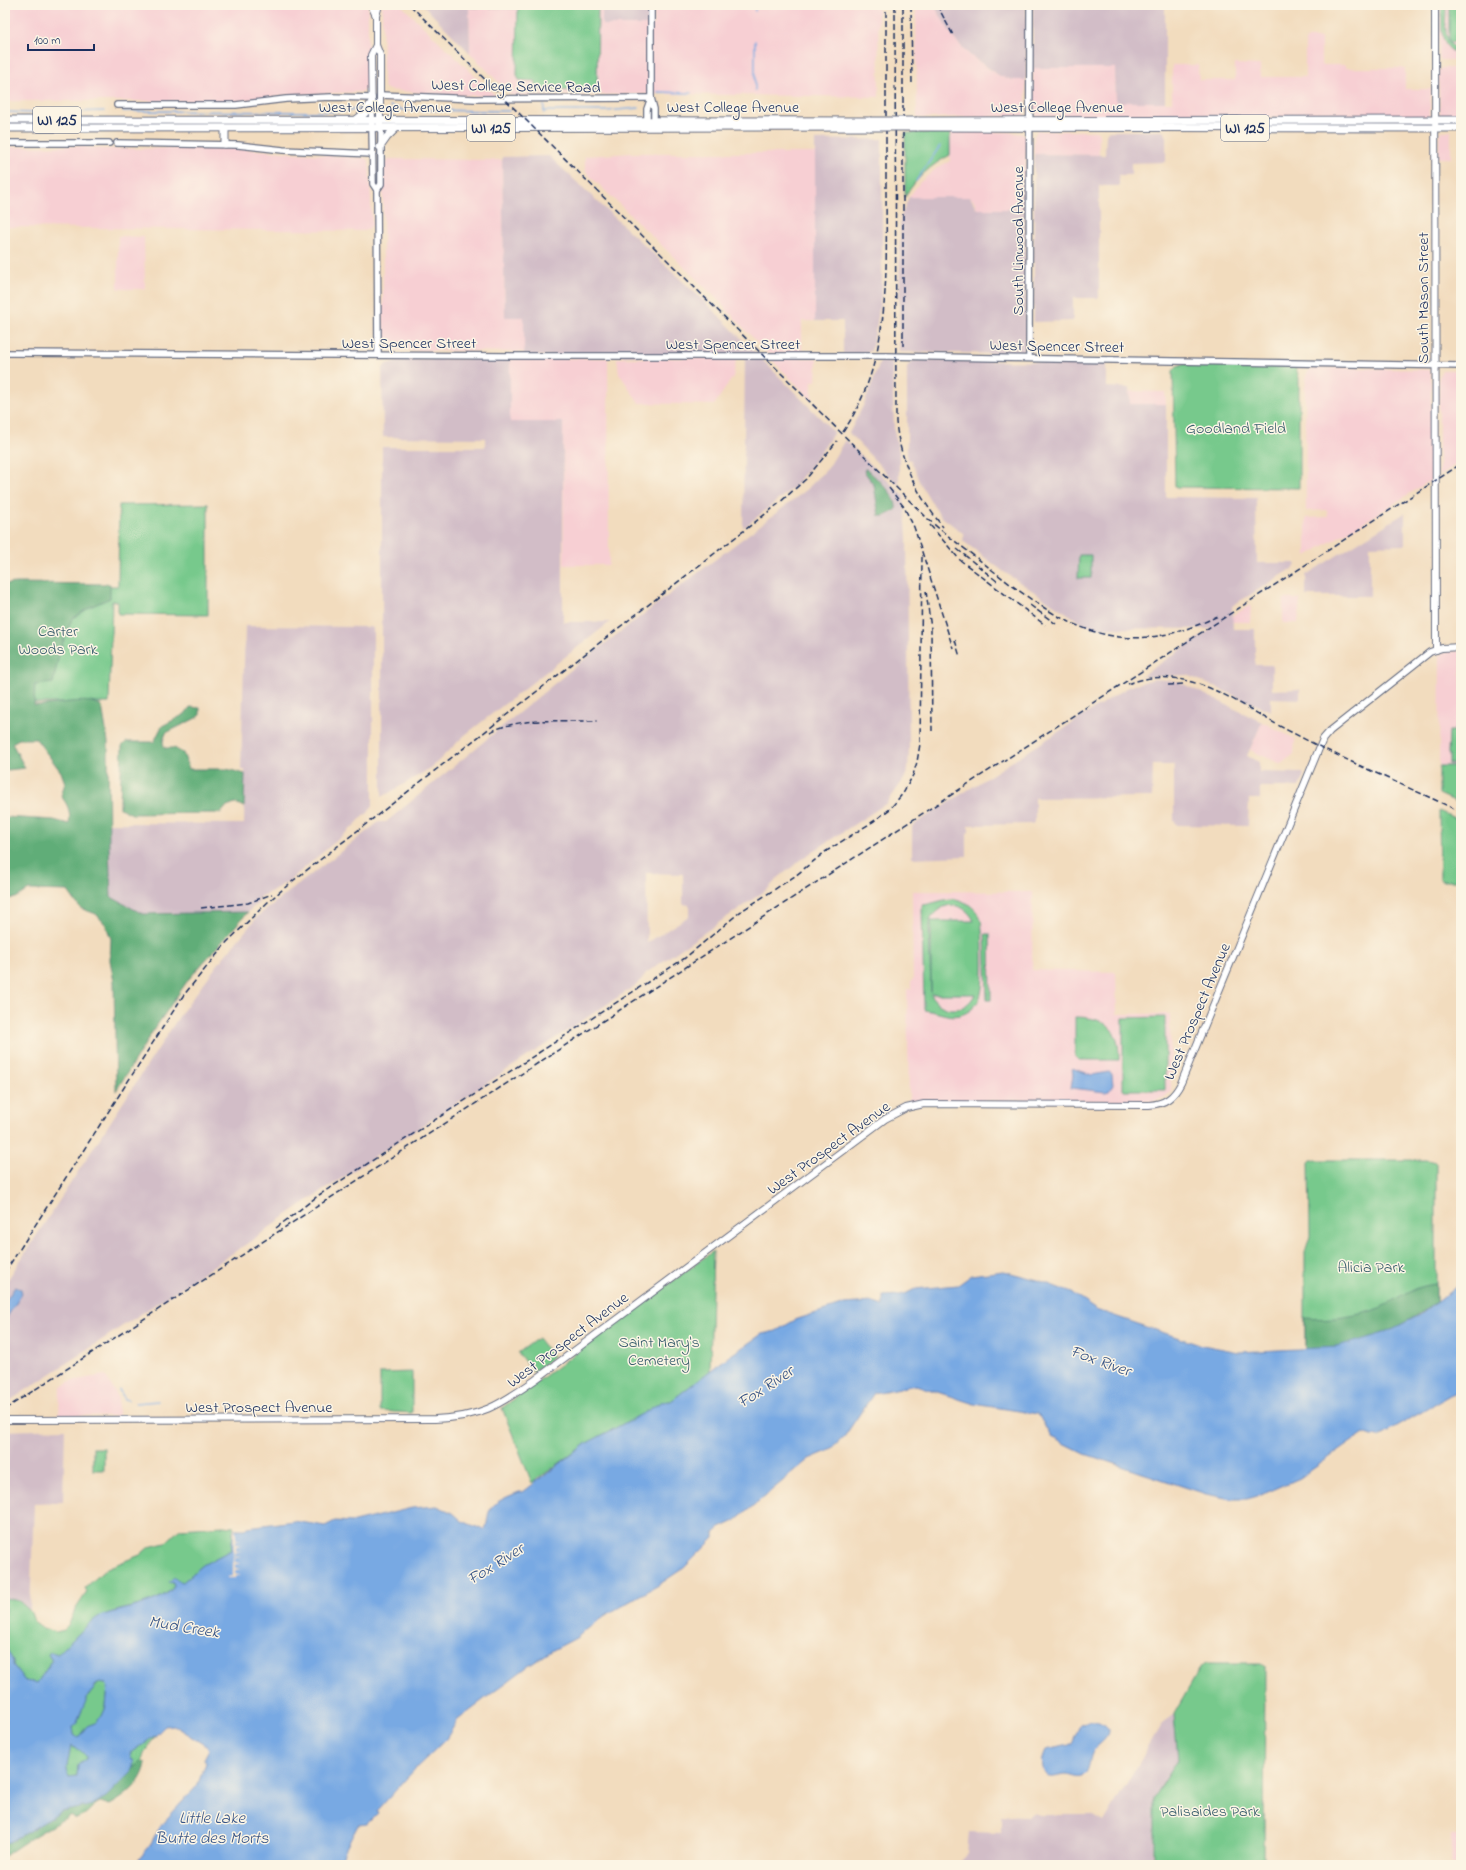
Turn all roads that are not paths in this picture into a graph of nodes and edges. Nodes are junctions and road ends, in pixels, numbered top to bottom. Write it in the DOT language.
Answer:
graph roads {
  1 [pos="371,5"];
  2 [pos="379,5"];
  3 [pos="651,5"];
  4 [pos="1030,5"];
  5 [pos="1435,5"];
  6 [pos="376,16"];
  7 [pos="376,45"];
  8 [pos="380,95"];
  9 [pos="651,98"];
  10 [pos="372,100"];
  11 [pos="117,105"];
  12 [pos="5,120"];
  13 [pos="356,120"];
  14 [pos="372,120"];
  15 [pos="380,120"];
  16 [pos="651,120"];
  17 [pos="1084,120"];
  18 [pos="1461,120"];
  19 [pos="870,124"];
  20 [pos="1030,124"];
  21 [pos="1435,124"];
  22 [pos="5,128"];
  23 [pos="372,128"];
  24 [pos="396,128"];
  25 [pos="651,128"];
  26 [pos="1070,128"];
  27 [pos="1461,128"];
  28 [pos="225,129"];
  29 [pos="380,129"];
  30 [pos="5,143"];
  31 [pos="109,143"];
  32 [pos="117,143"];
  33 [pos="225,144"];
  34 [pos="380,147"];
  35 [pos="372,154"];
  36 [pos="376,190"];
  37 [pos="5,353"];
  38 [pos="378,355"];
  39 [pos="1029,358"];
  40 [pos="1435,365"];
  41 [pos="1461,366"];
  42 [pos="1461,647"];
  43 [pos="1436,650"];
  44 [pos="5,1420"];
  1 -- 6 [label="main road"];
  2 -- 6 [label="main road"];
  3 -- 9 [label="street"];
  4 -- 20 [label="street, South Linwood Avenue"];
  5 -- 21 [label="main road, South Mason Street"];
  6 -- 7 [label="main road"];
  7 -- 8 [label="main road"];
  7 -- 10 [label="main road"];
  8 -- 9 [label="street, West College Service Road"];
  8 -- 15 [label="main road"];
  9 -- 16 [label="street"];
  10 -- 11 [label="street"];
  10 -- 13 [label="main road"];
  10 -- 14 [label="main road"];
  12 -- 13 [label="main road, West College Avenue / WI 125"];
  13 -- 14 [label="main road, West College Avenue / WI 125"];
  14 -- 15 [label="main road, West College Avenue / WI 125"];
  14 -- 23 [label="main road"];
  15 -- 16 [label="main road, West College Avenue / WI 125"];
  15 -- 29 [label="main road"];
  16 -- 19 [label="main road, West College Avenue / WI 125"];
  16 -- 25 [label="street"];
  17 -- 20 [label="main road, West College Avenue / WI 125"];
  17 -- 21 [label="main road, West College Avenue / WI 125"];
  17 -- 26 [label="main road"];
  18 -- 21 [label="main road, West College Avenue / WI 125"];
  19 -- 20 [label="main road, West College Avenue / WI 125, bridge"];
  19 -- 25 [label="main road, West College Avenue / WI 125"];
  20 -- 26 [label="main road, West College Avenue / WI 125"];
  20 -- 39 [label="street, South Linwood Avenue"];
  21 -- 26 [label="main road, West College Avenue / WI 125"];
  21 -- 27 [label="main road, West College Avenue / WI 125"];
  21 -- 40 [label="main road, South Mason Street"];
  22 -- 28 [label="main road, West College Avenue / WI 125"];
  23 -- 28 [label="main road, West College Avenue / WI 125"];
  23 -- 29 [label="main road, West College Avenue / WI 125"];
  23 -- 35 [label="street"];
  24 -- 25 [label="main road, West College Avenue / WI 125"];
  24 -- 29 [label="main road, West College Avenue / WI 125"];
  24 -- 34 [label="main road"];
  28 -- 33 [label="main road"];
  29 -- 34 [label="street"];
  30 -- 31 [label="street"];
  32 -- 33 [label="street"];
  33 -- 35 [label="street"];
  34 -- 36 [label="street"];
  35 -- 36 [label="street"];
  36 -- 38 [label="street"];
  37 -- 38 [label="street, West Spencer Street"];
  38 -- 39 [label="street, West Spencer Street, bridge"];
  39 -- 40 [label="street, West Spencer Street"];
  40 -- 41 [label="street, West Spencer Street"];
  40 -- 43 [label="main road, South Mason Street"];
  42 -- 43 [label="main road, West Prospect Avenue"];
  43 -- 44 [label="main road, West Prospect Avenue"];
}
